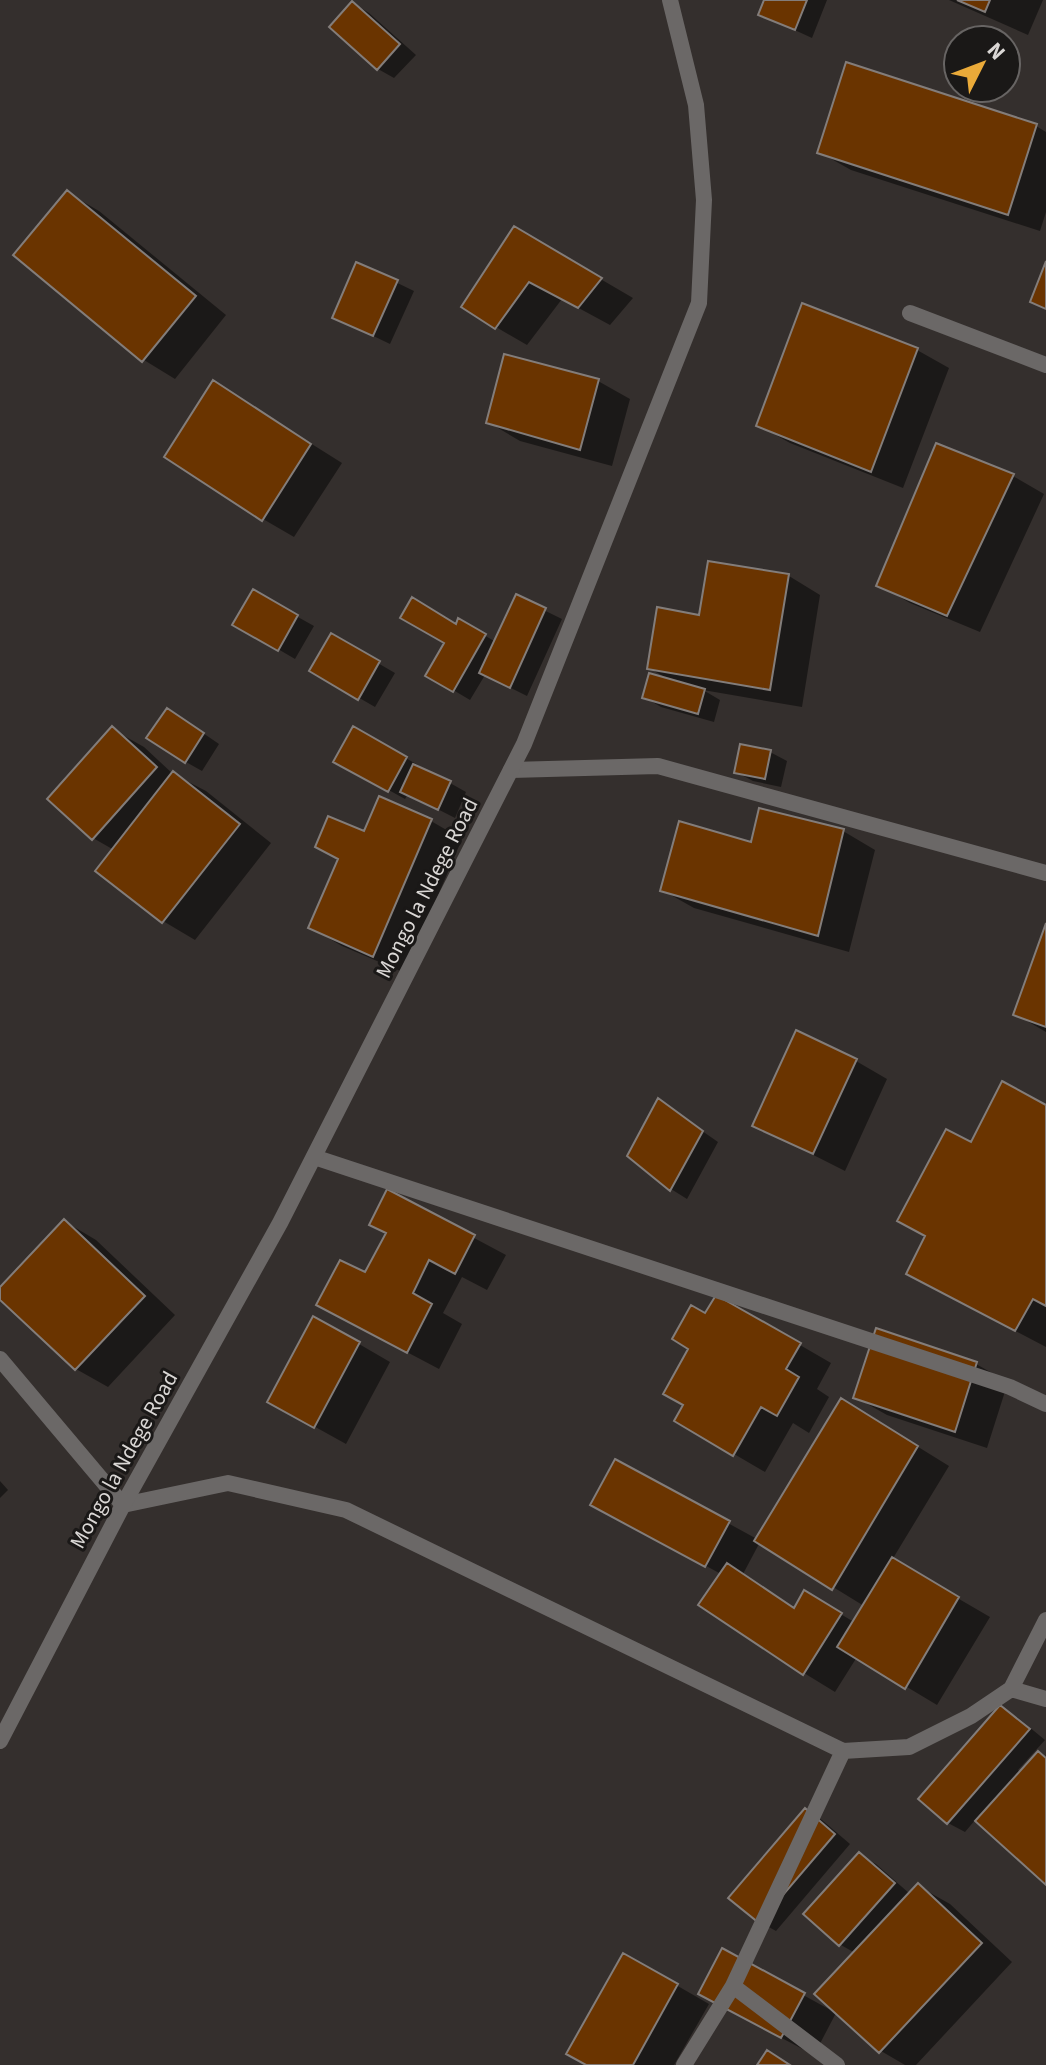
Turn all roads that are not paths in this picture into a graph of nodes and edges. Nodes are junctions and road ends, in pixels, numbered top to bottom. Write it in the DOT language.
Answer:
graph roads {
  1 [pos="670,0"];
  2 [pos="910,313"];
  3 [pos="1046,365"];
  4 [pos="511,770"];
  5 [pos="1046,873"];
  6 [pos="314,1157"];
  7 [pos="0,1359"];
  8 [pos="1046,1404"];
  9 [pos="123,1505"];
  10 [pos="1046,1620"];
  11 [pos="1011,1689"];
  12 [pos="1046,1699"];
  13 [pos="0,1741"];
  14 [pos="843,1751"];
  15 [pos="733,1986"];
  16 [pos="684,2065"];
  17 [pos="837,2065"];
  1 -- 4 [label="street, Mongo la Ndege Road"];
  2 -- 3 [label="street"];
  4 -- 5 [label="street"];
  4 -- 6 [label="street, Mongo la Ndege Road"];
  6 -- 8 [label="street"];
  6 -- 9 [label="street, Mongo la Ndege Road"];
  7 -- 9 [label="street"];
  9 -- 13 [label="street, Mongo la Ndege Road"];
  9 -- 14 [label="street"];
  10 -- 11 [label="street"];
  11 -- 12 [label="street"];
  11 -- 14 [label="street"];
  14 -- 15 [label="street"];
  15 -- 16 [label="street"];
  15 -- 17 [label="street"];
}
